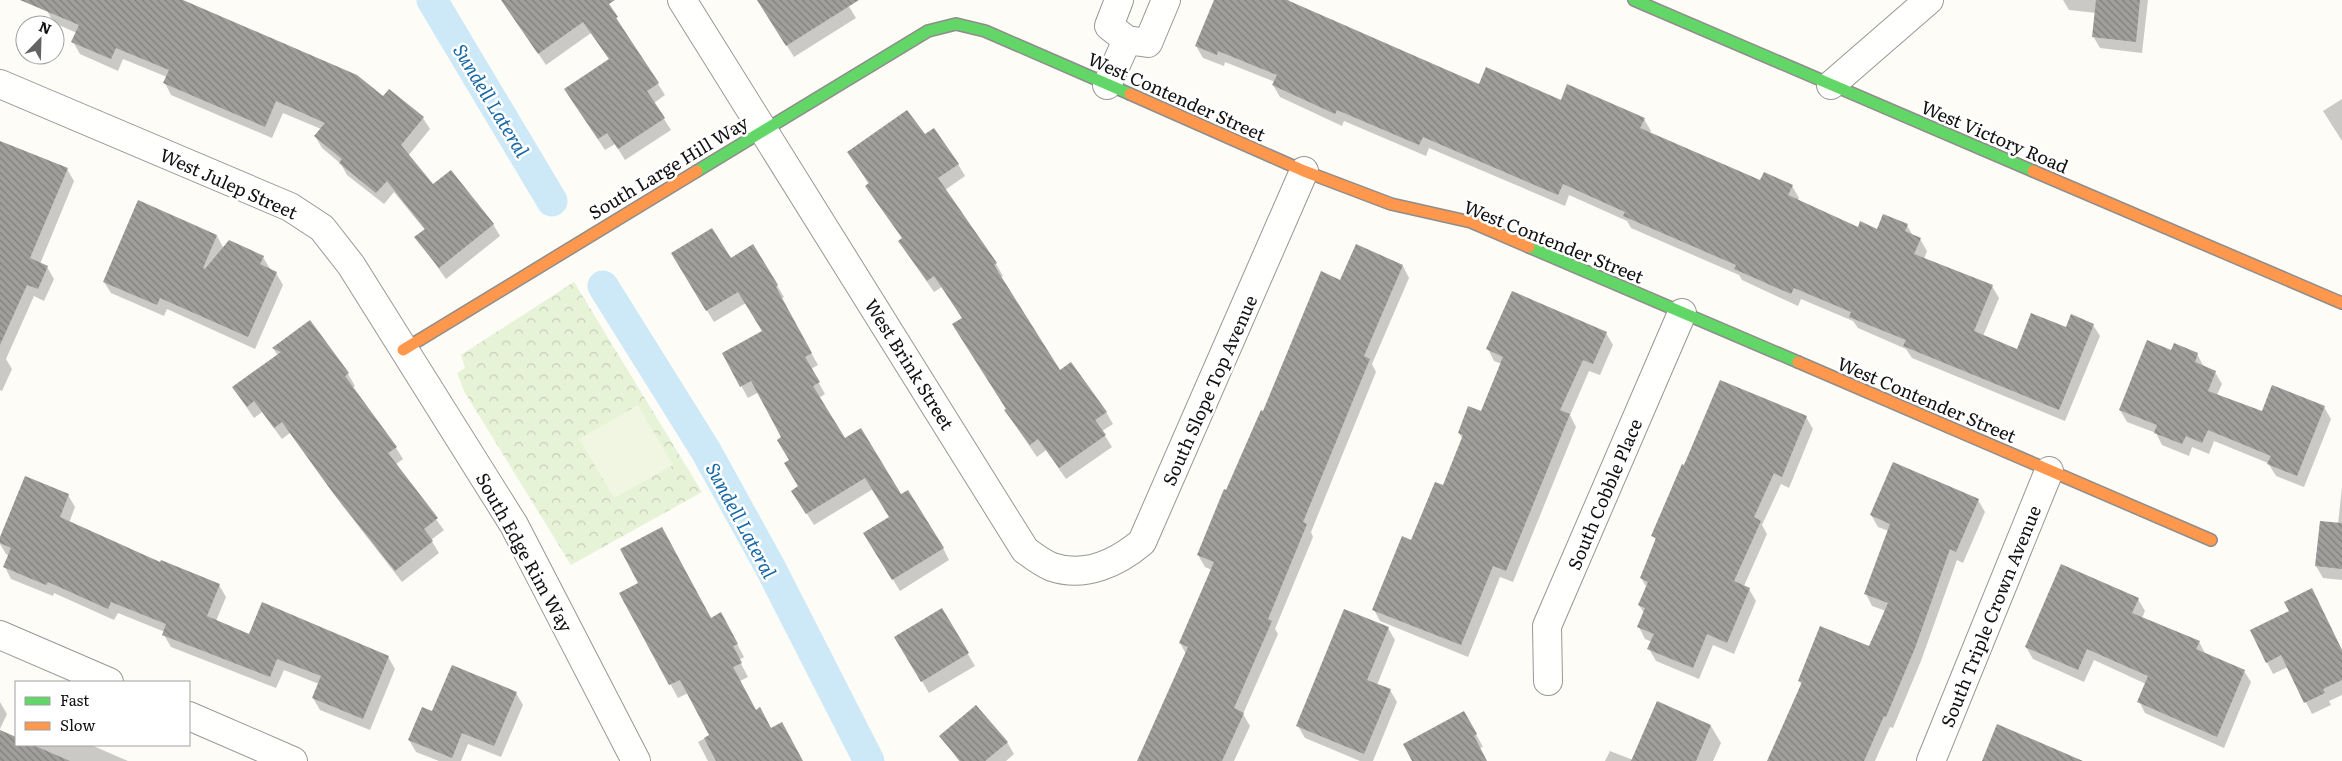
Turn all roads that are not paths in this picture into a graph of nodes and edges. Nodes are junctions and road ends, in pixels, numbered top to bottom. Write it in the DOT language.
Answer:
graph roads {
  1 [pos="682,0"];
  2 [pos="1120,0"];
  3 [pos="1166,0"];
  4 [pos="1634,0"];
  5 [pos="1929,0"];
  6 [pos="956,24"];
  7 [pos="1127,40"];
  8 [pos="0,84"];
  9 [pos="1831,84"];
  10 [pos="1107,85"];
  11 [pos="764,130"];
  12 [pos="1304,171"];
  13 [pos="2342,303"];
  14 [pos="1682,313"];
  15 [pos="403,350"];
  16 [pos="2050,471"];
  17 [pos="2211,540"];
  18 [pos="1077,572"];
  19 [pos="0,635"];
  20 [pos="1548,680"];
  21 [pos="107,681"];
  22 [pos="190,716"];
  23 [pos="630,759"];
  24 [pos="293,761"];
  25 [pos="1931,761"];
  1 -- 11 [label="street, West Brink Street"];
  2 -- 7 [label="street"];
  3 -- 7 [label="street"];
  4 -- 9 [label="street, West Victory Road"];
  5 -- 9 [label="street"];
  6 -- 10 [label="street, West Contender Street"];
  6 -- 11 [label="street, South Large Hill Way"];
  7 -- 10 [label="street"];
  8 -- 15 [label="street, West Julep Street"];
  9 -- 13 [label="street, West Victory Road"];
  10 -- 12 [label="street, West Contender Street"];
  11 -- 15 [label="street, South Large Hill Way"];
  11 -- 18 [label="street, West Brink Street"];
  12 -- 14 [label="street, West Contender Street"];
  12 -- 18 [label="street, South Slope Top Avenue"];
  14 -- 16 [label="street, West Contender Street"];
  14 -- 20 [label="street, South Cobble Place"];
  15 -- 23 [label="street, South Edge Rim Way"];
  16 -- 17 [label="street, West Contender Street"];
  16 -- 25 [label="street, South Triple Crown Avenue"];
  19 -- 21 [label="street"];
  22 -- 24 [label="street"];
}
